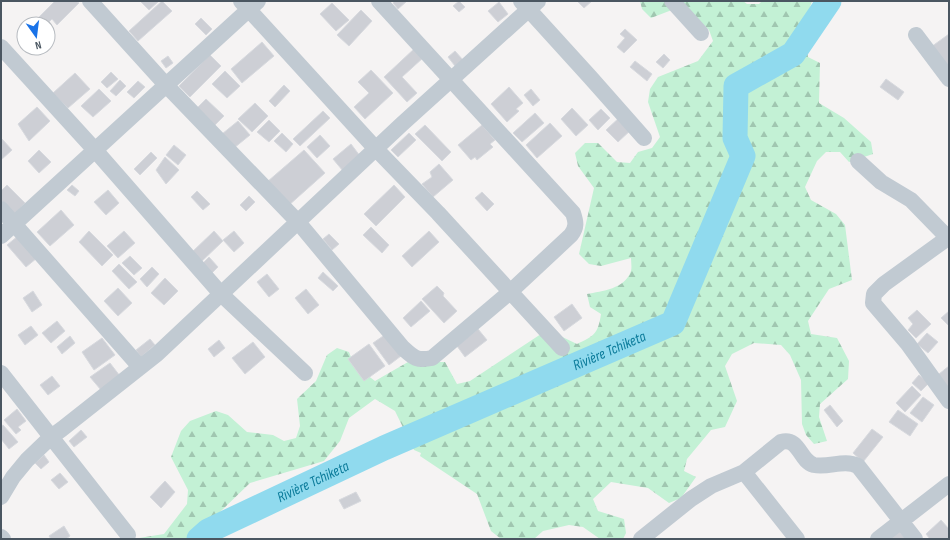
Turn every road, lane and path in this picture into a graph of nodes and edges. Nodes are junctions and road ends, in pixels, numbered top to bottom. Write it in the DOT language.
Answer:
graph roads {
  1 [pos="90,1"];
  2 [pos="379,1"];
  3 [pos="672,1"];
  4 [pos="249,4"];
  5 [pos="529,4"];
  6 [pos="701,33"];
  7 [pos="916,36"];
  8 [pos="1,47"];
  9 [pos="949,79"];
  10 [pos="451,80"];
  11 [pos="166,85"];
  12 [pos="644,138"];
  13 [pos="376,149"];
  14 [pos="95,150"];
  15 [pos="858,161"];
  16 [pos="1,209"];
  17 [pos="298,222"];
  18 [pos="14,223"];
  19 [pos="1,236"];
  20 [pos="949,238"];
  21 [pos="510,292"];
  22 [pos="221,294"];
  23 [pos="562,348"];
  24 [pos="140,367"];
  25 [pos="1,373"];
  26 [pos="305,373"];
  27 [pos="949,401"];
  28 [pos="51,437"];
  29 [pos="744,472"];
  30 [pos="949,484"];
  31 [pos="1,497"];
  32 [pos="900,521"];
  33 [pos="128,535"];
  34 [pos="641,539"];
  35 [pos="797,539"];
  36 [pos="878,539"];
  37 [pos="914,539"];
  1 -- 11 [label="street"];
  2 -- 10 [label="street"];
  3 -- 6 [label="street"];
  4 -- 11 [label="street"];
  4 -- 13 [label="street"];
  5 -- 10 [label="street"];
  5 -- 12 [label="street"];
  7 -- 9 [label="street"];
  8 -- 14 [label="street"];
  10 -- 13 [label="street"];
  10 -- 21 [label="street"];
  11 -- 14 [label="street"];
  11 -- 17 [label="street"];
  13 -- 17 [label="street"];
  13 -- 21 [label="street"];
  14 -- 18 [label="street"];
  14 -- 22 [label="street"];
  15 -- 20 [label="street"];
  16 -- 18 [label="street"];
  17 -- 21 [label="street"];
  17 -- 22 [label="street"];
  18 -- 19 [label="street"];
  18 -- 24 [label="street"];
  20 -- 27 [label="street"];
  21 -- 23 [label="street"];
  22 -- 24 [label="street"];
  22 -- 26 [label="street"];
  24 -- 28 [label="street"];
  25 -- 28 [label="street"];
  28 -- 31 [label="street"];
  28 -- 33 [label="street"];
  29 -- 32 [label="street"];
  29 -- 34 [label="street"];
  29 -- 35 [label="street"];
  30 -- 32 [label="street"];
  32 -- 36 [label="street"];
  32 -- 37 [label="street"];
}
